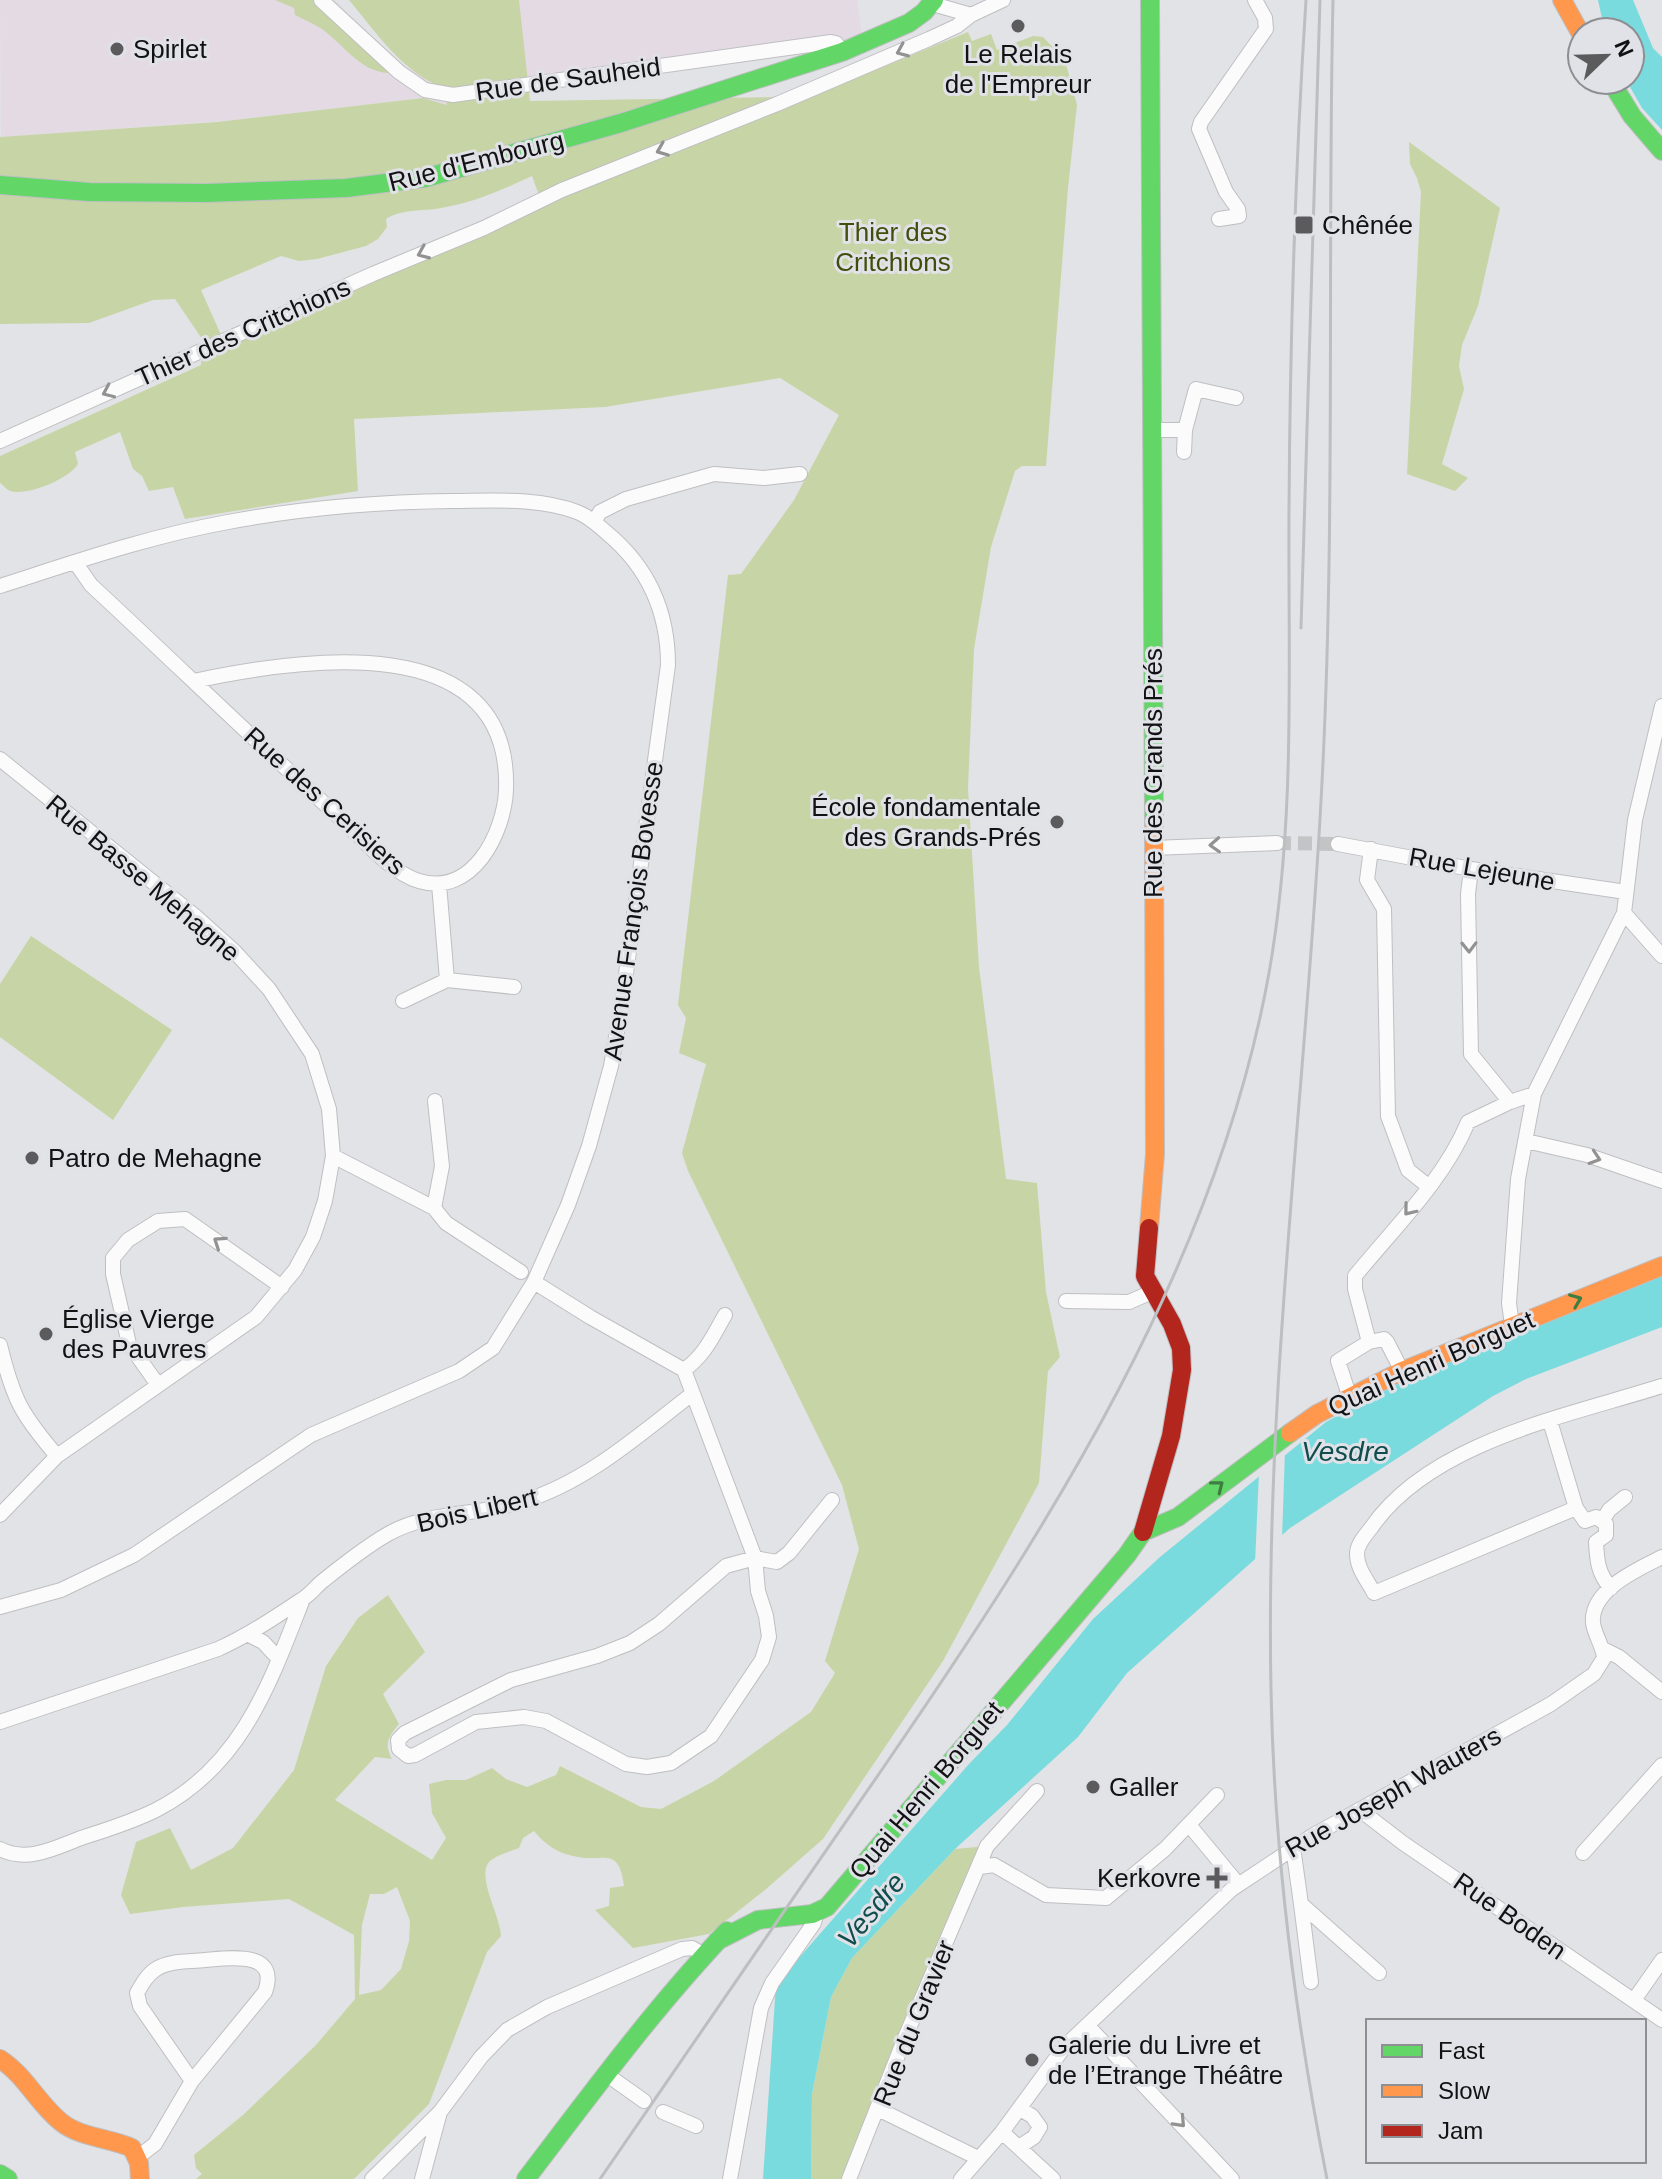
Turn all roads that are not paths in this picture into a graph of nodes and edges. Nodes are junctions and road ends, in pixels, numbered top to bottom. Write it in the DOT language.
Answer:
graph roads {
  1 [pos="321,0"];
  2 [pos="1003,0"];
  3 [pos="1150,0"];
  4 [pos="1255,0"];
  5 [pos="934,2"];
  6 [pos="971,15"];
  7 [pos="842,52"];
  8 [pos="1620,96"];
  9 [pos="1662,151"];
  10 [pos="0,185"];
  11 [pos="1219,219"];
  12 [pos="1236,398"];
  13 [pos="1152,430"];
  14 [pos="1185,430"];
  15 [pos="0,441"];
  16 [pos="1184,452"];
  17 [pos="800,474"];
  18 [pos="594,522"];
  19 [pos="75,562"];
  20 [pos="0,586"];
  21 [pos="194,681"];
  22 [pos="1662,706"];
  23 [pos="0,759"];
  24 [pos="1277,843"];
  25 [pos="1338,844"];
  26 [pos="1153,848"];
  27 [pos="1371,849"];
  28 [pos="1471,869"];
  29 [pos="439,884"];
  30 [pos="1626,892"];
  31 [pos="1624,913"];
  32 [pos="1662,956"];
  33 [pos="447,980"];
  34 [pos="514,987"];
  35 [pos="403,1001"];
  36 [pos="1534,1094"];
  37 [pos="435,1101"];
  38 [pos="1510,1102"];
  39 [pos="1526,1141"];
  40 [pos="333,1156"];
  41 [pos="1662,1181"];
  42 [pos="1428,1186"];
  43 [pos="434,1208"];
  44 [pos="1662,1266"];
  45 [pos="521,1272"];
  46 [pos="534,1282"];
  47 [pos="282,1287"];
  48 [pos="1152,1292"];
  49 [pos="1066,1301"];
  50 [pos="725,1315"];
  51 [pos="1512,1325"];
  52 [pos="1369,1342"];
  53 [pos="0,1345"];
  54 [pos="684,1370"];
  55 [pos="1402,1371"];
  56 [pos="158,1385"];
  57 [pos="1662,1386"];
  58 [pos="692,1394"];
  59 [pos="1350,1398"];
  60 [pos="1550,1421"];
  61 [pos="57,1456"];
  62 [pos="1625,1497"];
  63 [pos="832,1500"];
  64 [pos="1153,1502"];
  65 [pos="1576,1508"];
  66 [pos="0,1515"];
  67 [pos="1178,1517"];
  68 [pos="1603,1520"];
  69 [pos="1585,1521"];
  70 [pos="1143,1532"];
  71 [pos="1596,1542"];
  72 [pos="1662,1557"];
  73 [pos="755,1558"];
  74 [pos="1611,1588"];
  75 [pos="303,1599"];
  76 [pos="0,1607"];
  77 [pos="249,1635"];
  78 [pos="1603,1649"];
  79 [pos="278,1658"];
  80 [pos="1662,1692"];
  81 [pos="0,1722"];
  82 [pos="1662,1765"];
  83 [pos="1037,1791"];
  84 [pos="1217,1795"];
  85 [pos="1360,1810"];
  86 [pos="1190,1826"];
  87 [pos="1293,1847"];
  88 [pos="0,1849"];
  89 [pos="1583,1853"];
  90 [pos="980,1867"];
  91 [pos="1238,1884"];
  92 [pos="1301,1904"];
  93 [pos="816,1908"];
  94 [pos="704,1955"];
  95 [pos="1662,1960"];
  96 [pos="1379,1973"];
  97 [pos="1311,1982"];
  98 [pos="1634,2000"];
  99 [pos="1662,2020"];
  100 [pos="1087,2025"];
  101 [pos="0,2059"];
  102 [pos="606,2074"];
  103 [pos="192,2081"];
  104 [pos="644,2101"];
  105 [pos="878,2109"];
  106 [pos="1020,2109"];
  107 [pos="440,2112"];
  108 [pos="663,2112"];
  109 [pos="696,2126"];
  110 [pos="1002,2132"];
  111 [pos="1019,2147"];
  112 [pos="138,2157"];
  113 [pos="978,2158"];
  114 [pos="0,2174"];
  115 [pos="8,2179"];
  116 [pos="140,2179"];
  117 [pos="372,2179"];
  118 [pos="422,2179"];
  119 [pos="526,2179"];
  120 [pos="730,2179"];
  121 [pos="849,2179"];
  122 [pos="961,2179"];
  123 [pos="1053,2179"];
  124 [pos="1232,2179"];
  1 -- 7 [label="street, Rue de Sauheid"];
  2 -- 6 [label="street"];
  3 -- 13 [label="main road, Rue des Grands Prés"];
  4 -- 11 [label="street"];
  5 -- 6 [label="street"];
  5 -- 7 [label="main road, Rue d'Embourg"];
  6 -- 15 [label="street, Thier des Critchions, one-way"];
  7 -- 10 [label="main road, Rue d'Embourg"];
  8 -- 9 [label="main road"];
  12 -- 14 [label="street"];
  13 -- 14 [label="street"];
  13 -- 26 [label="main road, Rue des Grands Prés"];
  14 -- 16 [label="street"];
  17 -- 18 [label="street"];
  18 -- 19 [label="street, Avenue François Bovesse"];
  18 -- 46 [label="street, Avenue François Bovesse"];
  19 -- 20 [label="street, Avenue François Bovesse"];
  19 -- 21 [label="street, Rue des Cerisiers"];
  21 -- 29 [label="street, Rue des Cerisiers"];
  21 -- 29 [label="street, Rue des Cerisiers"];
  22 -- 30 [label="street"];
  23 -- 40 [label="street, Rue Basse Mehagne"];
  24 -- 26 [label="street, one-way"];
  25 -- 27 [label="street, Rue Lejeune"];
  26 -- 48 [label="main road, Rue des Grands Prés"];
  27 -- 28 [label="street, Rue Lejeune"];
  27 -- 42 [label="street"];
  28 -- 30 [label="street, Rue Lejeune"];
  28 -- 38 [label="street, one-way"];
  29 -- 33 [label="street"];
  30 -- 31 [label="street"];
  31 -- 32 [label="street"];
  31 -- 36 [label="street"];
  33 -- 34 [label="street"];
  33 -- 35 [label="street"];
  36 -- 38 [label="street"];
  36 -- 39 [label="street"];
  37 -- 43 [label="street"];
  38 -- 42 [label="street"];
  39 -- 41 [label="street, one-way"];
  39 -- 51 [label="street"];
  40 -- 43 [label="street"];
  40 -- 47 [label="street, Rue Basse Mehagne"];
  42 -- 52 [label="street, one-way"];
  43 -- 45 [label="street"];
  51 -- 44 [label="main road, Quai Henri Borguet, one-way"];
  46 -- 54 [label="street"];
  46 -- 76 [label="street, Avenue François Bovesse"];
  47 -- 56 [label="street, Rue Basse Mehagne"];
  47 -- 56 [label="street, one-way"];
  48 -- 49 [label="street"];
  48 -- 64 [label="main road, Rue des Grands Prés"];
  50 -- 54 [label="street"];
  51 -- 55 [label="main road, Quai Henri Borguet"];
  52 -- 55 [label="street"];
  52 -- 59 [label="street"];
  53 -- 61 [label="street"];
  54 -- 58 [label="street"];
  55 -- 59 [label="main road, Quai Henri Borguet"];
  56 -- 61 [label="street, Rue Basse Mehagne"];
  57 -- 60 [label="street"];
  58 -- 73 [label="street"];
  58 -- 75 [label="street, Bois Libert"];
  67 -- 59 [label="main road, Quai Henri Borguet, one-way"];
  60 -- 65 [label="street"];
  60 -- 65 [label="street"];
  61 -- 66 [label="street, Rue Basse Mehagne"];
  62 -- 68 [label="street"];
  63 -- 73 [label="street"];
  64 -- 67 [label="main road"];
  64 -- 70 [label="main road, Rue des Grands Prés"];
  65 -- 69 [label="street"];
  67 -- 70 [label="main road, Quai Henri Borguet"];
  68 -- 69 [label="street"];
  68 -- 71 [label="street"];
  69 -- 71 [label="street"];
  70 -- 93 [label="main road, Quai Henri Borguet"];
  71 -- 74 [label="street"];
  72 -- 74 [label="street"];
  73 -- 73 [label="street"];
  74 -- 78 [label="street"];
  75 -- 77 [label="street, Bois Libert"];
  75 -- 79 [label="street, Bois Libert"];
  77 -- 79 [label="street"];
  77 -- 81 [label="street, Bois Libert"];
  78 -- 80 [label="street"];
  78 -- 85 [label="street, Rue Joseph Wauters"];
  79 -- 88 [label="street, Bois Libert"];
  82 -- 89 [label="street"];
  83 -- 90 [label="street, Rue du Gravier"];
  84 -- 86 [label="street"];
  85 -- 87 [label="street, Rue Joseph Wauters"];
  85 -- 98 [label="street, Rue Boden"];
  86 -- 90 [label="street"];
  86 -- 91 [label="street"];
  87 -- 91 [label="street, Rue Joseph Wauters"];
  87 -- 92 [label="street"];
  90 -- 105 [label="street, Rue du Gravier"];
  91 -- 100 [label="street, Rue Joseph Wauters"];
  92 -- 96 [label="street"];
  92 -- 97 [label="street"];
  93 -- 94 [label="main road"];
  93 -- 120 [label="street"];
  94 -- 102 [label="main road"];
  94 -- 107 [label="street"];
  95 -- 98 [label="street"];
  98 -- 99 [label="street, Rue Boden"];
  100 -- 106 [label="street, Rue Joseph Wauters"];
  100 -- 124 [label="street, one-way"];
  101 -- 112 [label="main road"];
  102 -- 104 [label="street"];
  102 -- 119 [label="main road"];
  103 -- 103 [label="street"];
  103 -- 112 [label="street"];
  105 -- 113 [label="street"];
  105 -- 121 [label="street, Rue du Gravier"];
  106 -- 110 [label="street, Rue Joseph Wauters"];
  106 -- 111 [label="street"];
  107 -- 117 [label="street"];
  107 -- 118 [label="street"];
  108 -- 109 [label="street"];
  110 -- 111 [label="street"];
  110 -- 113 [label="street, Rue Joseph Wauters"];
  111 -- 123 [label="street"];
  112 -- 116 [label="main road"];
  113 -- 122 [label="street, Rue Joseph Wauters"];
  114 -- 115 [label="main road"];
}
